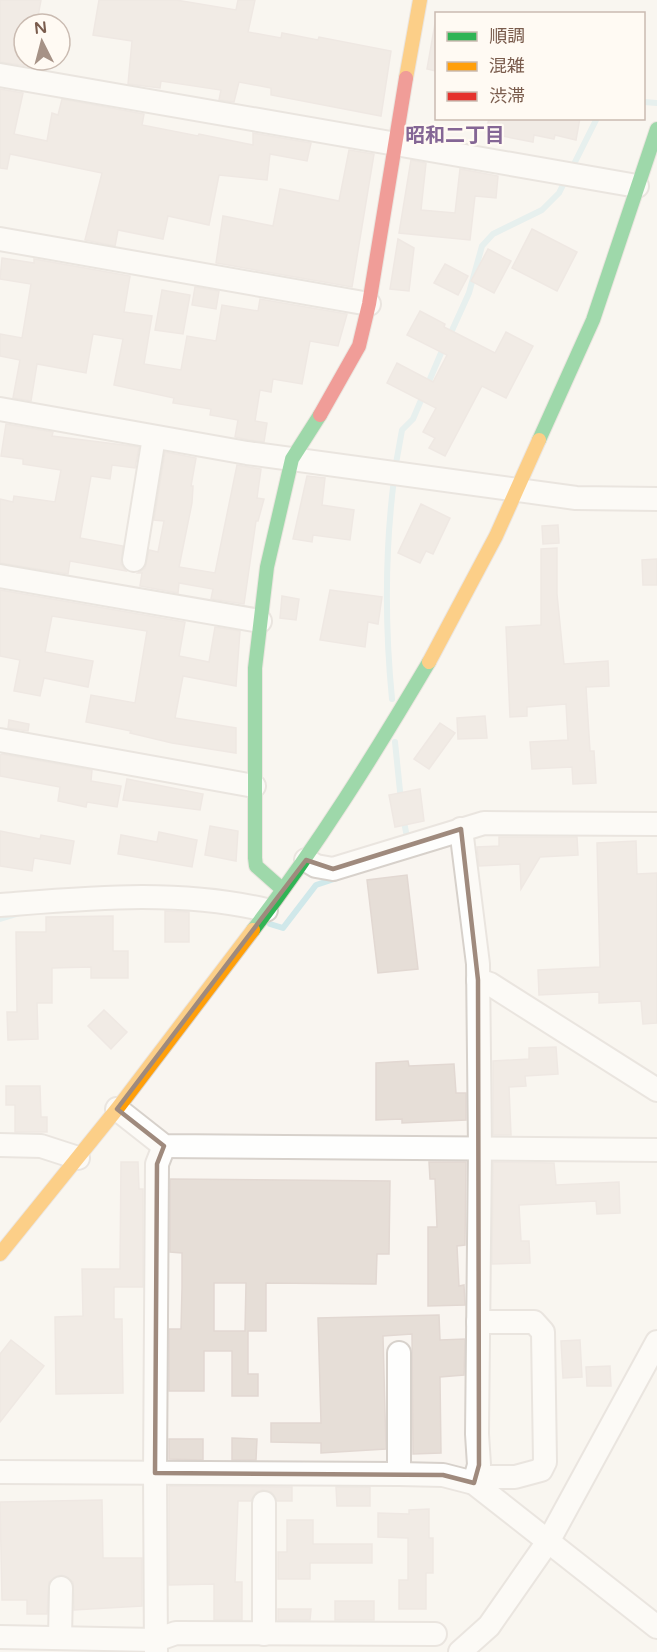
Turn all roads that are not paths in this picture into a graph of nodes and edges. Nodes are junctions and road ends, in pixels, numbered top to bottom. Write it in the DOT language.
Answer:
graph roads {
  1 [pos="420,0"];
  2 [pos="0,75"];
  3 [pos="657,131"];
  4 [pos="396,145"];
  5 [pos="637,186"];
  6 [pos="0,239"];
  7 [pos="369,304"];
  8 [pos="0,409"];
  9 [pos="154,437"];
  10 [pos="292,459"];
  11 [pos="518,489"];
  12 [pos="657,499"];
  13 [pos="134,560"];
  14 [pos="0,576"];
  15 [pos="260,621"];
  16 [pos="0,740"];
  17 [pos="254,786"];
  18 [pos="657,824"];
  19 [pos="461,829"];
  20 [pos="306,860"];
  21 [pos="282,889"];
  22 [pos="0,905"];
  23 [pos="266,910"];
  24 [pos="478,980"];
  25 [pos="657,1090"];
  26 [pos="117,1109"];
  27 [pos="0,1146"];
  28 [pos="164,1146"];
  29 [pos="480,1148"];
  30 [pos="657,1150"];
  31 [pos="78,1158"];
  32 [pos="0,1254"];
  33 [pos="478,1322"];
  34 [pos="657,1342"];
  35 [pos="399,1353"];
  36 [pos="0,1472"];
  37 [pos="155,1473"];
  38 [pos="399,1474"];
  39 [pos="475,1480"];
  40 [pos="264,1503"];
  41 [pos="549,1540"];
  42 [pos="61,1588"];
  43 [pos="657,1628"];
  44 [pos="264,1634"];
  45 [pos="435,1634"];
  46 [pos="0,1637"];
  47 [pos="60,1638"];
  48 [pos="156,1646"];
  49 [pos="460,1652"];
  1 -- 4 [label="street"];
  2 -- 4 [label="street"];
  3 -- 5 [label="street"];
  4 -- 5 [label="street"];
  4 -- 7 [label="street"];
  5 -- 11 [label="street"];
  6 -- 7 [label="street"];
  7 -- 10 [label="street"];
  8 -- 9 [label="street"];
  9 -- 10 [label="street"];
  9 -- 13 [label="street"];
  10 -- 11 [label="street"];
  10 -- 15 [label="street"];
  11 -- 12 [label="street"];
  11 -- 20 [label="street"];
  14 -- 15 [label="street"];
  15 -- 17 [label="street"];
  16 -- 17 [label="street"];
  17 -- 21 [label="street"];
  18 -- 19 [label="street"];
  19 -- 20 [label="street"];
  19 -- 24 [label="street"];
  20 -- 21 [label="street"];
  21 -- 23 [label="street"];
  22 -- 23 [label="street"];
  23 -- 26 [label="street"];
  24 -- 25 [label="street"];
  24 -- 29 [label="street"];
  26 -- 28 [label="street"];
  26 -- 31 [label="street"];
  27 -- 31 [label="street"];
  28 -- 29 [label="street"];
  28 -- 37 [label="street"];
  29 -- 30 [label="street"];
  29 -- 33 [label="street"];
  31 -- 32 [label="street"];
  33 -- 39 [label="street"];
  33 -- 39 [label="street"];
  34 -- 41 [label="street"];
  35 -- 38 [label="street"];
  36 -- 37 [label="street"];
  37 -- 38 [label="street"];
  37 -- 48 [label="street"];
  38 -- 39 [label="street"];
  39 -- 41 [label="street"];
  40 -- 44 [label="street"];
  41 -- 43 [label="street"];
  41 -- 49 [label="street"];
  42 -- 47 [label="street"];
  44 -- 45 [label="street"];
  44 -- 48 [label="street"];
  46 -- 47 [label="street"];
  47 -- 48 [label="street"];
}
